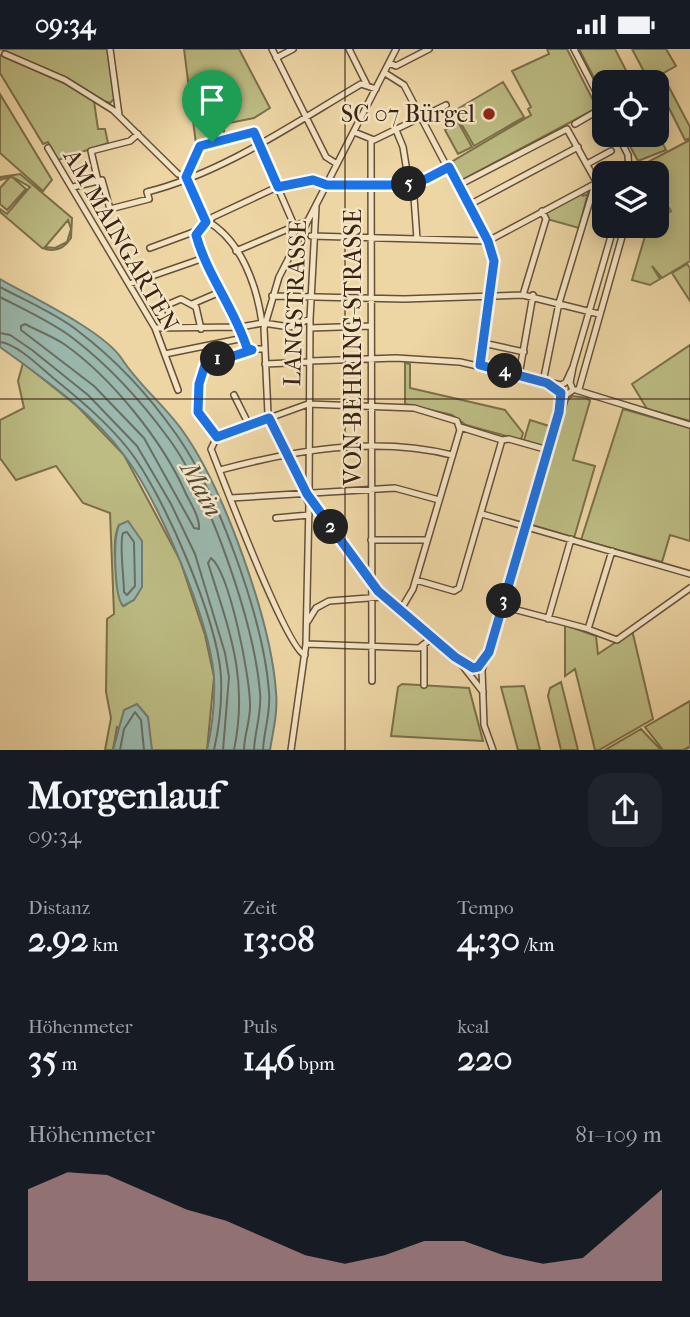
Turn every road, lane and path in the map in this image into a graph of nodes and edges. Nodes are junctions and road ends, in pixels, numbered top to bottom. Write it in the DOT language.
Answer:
graph roads {
  1 [pos="110,49"];
  2 [pos="272,49"];
  3 [pos="293,49"];
  4 [pos="349,49"];
  5 [pos="396,49"];
  6 [pos="429,49"];
  7 [pos="574,49"];
  8 [pos="5,54"];
  9 [pos="276,58"];
  10 [pos="389,63"];
  11 [pos="385,73"];
  12 [pos="592,84"];
  13 [pos="368,85"];
  14 [pos="376,89"];
  15 [pos="446,105"];
  16 [pos="592,114"];
  17 [pos="119,115"];
  18 [pos="422,117"];
  19 [pos="306,118"];
  20 [pos="575,124"];
  21 [pos="396,130"];
  22 [pos="355,132"];
  23 [pos="138,134"];
  24 [pos="371,141"];
  25 [pos="260,142"];
  26 [pos="578,147"];
  27 [pos="48,148"];
  28 [pos="611,151"];
  29 [pos="337,164"];
  30 [pos="587,164"];
  31 [pos="449,167"];
  32 [pos="592,175"];
  33 [pos="186,177"];
  34 [pos="98,181"];
  35 [pos="411,184"];
  36 [pos="327,185"];
  37 [pos="459,185"];
  38 [pos="592,185"];
  39 [pos="371,186"];
  40 [pos="73,187"];
  41 [pos="278,187"];
  42 [pos="592,196"];
  43 [pos="320,198"];
  44 [pos="469,205"];
  45 [pos="542,211"];
  46 [pos="307,221"];
  47 [pos="206,222"];
  48 [pos="295,225"];
  49 [pos="199,230"];
  50 [pos="313,236"];
  51 [pos="371,237"];
  52 [pos="610,238"];
  53 [pos="621,238"];
  54 [pos="417,239"];
  55 [pos="488,241"];
  56 [pos="150,248"];
  57 [pos="236,251"];
  58 [pos="204,258"];
  59 [pos="129,284"];
  60 [pos="220,292"];
  61 [pos="523,295"];
  62 [pos="533,295"];
  63 [pos="272,296"];
  64 [pos="490,296"];
  65 [pos="311,297"];
  66 [pos="370,297"];
  67 [pos="559,303"];
  68 [pos="192,304"];
  69 [pos="589,311"];
  70 [pos="599,314"];
  71 [pos="310,319"];
  72 [pos="263,323"];
  73 [pos="370,325"];
  74 [pos="167,327"];
  75 [pos="240,327"];
  76 [pos="155,328"];
  77 [pos="310,328"];
  78 [pos="201,329"];
  79 [pos="244,338"];
  80 [pos="483,344"];
  81 [pos="264,349"];
  82 [pos="252,350"];
  83 [pos="524,352"];
  84 [pos="165,354"];
  85 [pos="370,358"];
  86 [pos="310,361"];
  87 [pos="265,364"];
  88 [pos="480,365"];
  89 [pos="573,369"];
  90 [pos="583,373"];
  91 [pos="519,375"];
  92 [pos="545,383"];
  93 [pos="567,389"];
  94 [pos="178,390"];
  95 [pos="234,395"];
  96 [pos="309,404"];
  97 [pos="370,405"];
  98 [pos="269,418"];
  99 [pos="249,425"];
  100 [pos="460,425"];
  101 [pos="690,425"];
  102 [pos="217,437"];
  103 [pos="502,440"];
  104 [pos="370,447"];
  105 [pos="548,450"];
  106 [pos="309,451"];
  107 [pos="286,453"];
  108 [pos="452,455"];
  109 [pos="220,470"];
  110 [pos="308,480"];
  111 [pos="302,484"];
  112 [pos="370,490"];
  113 [pos="308,494"];
  114 [pos="231,498"];
  115 [pos="439,501"];
  116 [pos="309,514"];
  117 [pos="482,514"];
  118 [pos="323,516"];
  119 [pos="276,517"];
  120 [pos="526,526"];
  121 [pos="571,539"];
  122 [pos="370,540"];
  123 [pos="428,540"];
  124 [pos="612,551"];
  125 [pos="690,574"];
  126 [pos="416,580"];
  127 [pos="371,581"];
  128 [pos="690,588"];
  129 [pos="308,597"];
  130 [pos="368,598"];
  131 [pos="387,600"];
  132 [pos="321,605"];
  133 [pos="502,606"];
  134 [pos="400,611"];
  135 [pos="548,619"];
  136 [pos="306,624"];
  137 [pos="588,629"];
  138 [pos="432,638"];
  139 [pos="306,644"];
  140 [pos="424,647"];
  141 [pos="371,648"];
  142 [pos="305,655"];
  143 [pos="476,670"];
  144 [pos="479,680"];
  145 [pos="372,681"];
  146 [pos="424,685"];
  147 [pos="291,750"];
  148 [pos="493,750"];
  1 -- 17 [label="street"];
  2 -- 9 [label="street"];
  3 -- 9 [label="street"];
  4 -- 13 [label="street"];
  5 -- 10 [label="street"];
  6 -- 10 [label="street"];
  7 -- 12 [label="street"];
  8 -- 17 [label="street"];
  9 -- 19 [label="street"];
  10 -- 11 [label="street"];
  11 -- 14 [label="street"];
  11 -- 18 [label="street"];
  13 -- 14 [label="street"];
  13 -- 19 [label="street"];
  14 -- 22 [label="street"];
  15 -- 18 [label="street"];
  16 -- 20 [label="street"];
  17 -- 23 [label="street"];
  18 -- 21 [label="street"];
  18 -- 31 [label="street"];
  19 -- 25 [label="street"];
  19 -- 29 [label="street"];
  21 -- 24 [label="street"];
  21 -- 35 [label="street"];
  22 -- 24 [label="street"];
  22 -- 29 [label="street"];
  23 -- 33 [label="street"];
  23 -- 34 [label="street"];
  24 -- 39 [label="street, VON-BEHRING-STRASSE"];
  25 -- 33 [label="street"];
  25 -- 33 [label="street"];
  25 -- 41 [label="street"];
  26 -- 30 [label="street"];
  26 -- 37 [label="street"];
  26 -- 44 [label="street"];
  27 -- 40 [label="street, AM MAINGARTEN"];
  28 -- 30 [label="street"];
  29 -- 36 [label="street"];
  30 -- 32 [label="street"];
  31 -- 35 [label="street"];
  31 -- 37 [label="street"];
  33 -- 34 [label="street"];
  33 -- 47 [label="street"];
  34 -- 40 [label="street"];
  35 -- 39 [label="street"];
  35 -- 54 [label="street"];
  36 -- 39 [label="street"];
  36 -- 41 [label="street"];
  36 -- 43 [label="street"];
  37 -- 44 [label="street"];
  38 -- 45 [label="street"];
  39 -- 51 [label="street, VON-BEHRING-STRASSE"];
  40 -- 59 [label="street, AM MAINGARTEN"];
  41 -- 47 [label="street"];
  41 -- 48 [label="street"];
  42 -- 67 [label="street"];
  43 -- 46 [label="street"];
  43 -- 50 [label="street, LANGSTRASSE"];
  44 -- 55 [label="street"];
  45 -- 55 [label="street"];
  45 -- 61 [label="street"];
  46 -- 48 [label="street"];
  46 -- 50 [label="street"];
  46 -- 63 [label="street"];
  47 -- 49 [label="street"];
  47 -- 57 [label="street"];
  48 -- 57 [label="street"];
  49 -- 56 [label="street"];
  49 -- 58 [label="street"];
  50 -- 51 [label="street"];
  50 -- 65 [label="street, LANGSTRASSE"];
  51 -- 54 [label="street"];
  51 -- 66 [label="street, VON-BEHRING-STRASSE"];
  52 -- 69 [label="street"];
  53 -- 70 [label="street"];
  54 -- 55 [label="street"];
  55 -- 64 [label="street"];
  57 -- 72 [label="street"];
  58 -- 59 [label="street"];
  58 -- 60 [label="street"];
  59 -- 76 [label="street, AM MAINGARTEN"];
  60 -- 68 [label="street"];
  60 -- 75 [label="street"];
  61 -- 62 [label="street"];
  61 -- 64 [label="street"];
  62 -- 67 [label="street"];
  62 -- 83 [label="street"];
  63 -- 65 [label="street"];
  63 -- 72 [label="street"];
  64 -- 66 [label="street"];
  64 -- 80 [label="street"];
  65 -- 66 [label="street"];
  65 -- 71 [label="street, LANGSTRASSE"];
  66 -- 73 [label="street, VON-BEHRING-STRASSE"];
  67 -- 69 [label="street"];
  67 -- 92 [label="street"];
  68 -- 74 [label="street"];
  68 -- 78 [label="street"];
  69 -- 70 [label="street"];
  69 -- 89 [label="street"];
  70 -- 90 [label="street"];
  71 -- 72 [label="street"];
  71 -- 77 [label="street, LANGSTRASSE"];
  72 -- 75 [label="street"];
  72 -- 81 [label="street"];
  73 -- 77 [label="street"];
  73 -- 85 [label="street, VON-BEHRING-STRASSE"];
  74 -- 76 [label="street"];
  74 -- 78 [label="street"];
  75 -- 78 [label="street"];
  75 -- 79 [label="street"];
  76 -- 84 [label="street, AM MAINGARTEN"];
  77 -- 86 [label="street, LANGSTRASSE"];
  79 -- 82 [label="street"];
  79 -- 84 [label="street"];
  80 -- 83 [label="street"];
  80 -- 88 [label="street"];
  81 -- 82 [label="street"];
  81 -- 87 [label="street"];
  82 -- 102 [label="street"];
  83 -- 91 [label="street"];
  84 -- 94 [label="street, AM MAINGARTEN"];
  85 -- 86 [label="street"];
  85 -- 88 [label="street"];
  85 -- 97 [label="street, VON-BEHRING-STRASSE"];
  86 -- 87 [label="street"];
  86 -- 96 [label="street, LANGSTRASSE"];
  87 -- 98 [label="street"];
  88 -- 91 [label="street"];
  89 -- 90 [label="street"];
  89 -- 93 [label="street"];
  90 -- 93 [label="street"];
  91 -- 92 [label="street"];
  92 -- 93 [label="street"];
  93 -- 101 [label="street"];
  93 -- 105 [label="street"];
  95 -- 99 [label="street"];
  96 -- 97 [label="street"];
  96 -- 98 [label="street"];
  96 -- 106 [label="street, LANGSTRASSE"];
  97 -- 100 [label="street"];
  97 -- 104 [label="street, VON-BEHRING-STRASSE"];
  98 -- 99 [label="street"];
  98 -- 107 [label="street"];
  99 -- 102 [label="street"];
  100 -- 103 [label="street"];
  100 -- 108 [label="street"];
  102 -- 109 [label="street"];
  103 -- 105 [label="street"];
  103 -- 117 [label="street"];
  104 -- 106 [label="street"];
  104 -- 108 [label="street"];
  104 -- 112 [label="street, VON-BEHRING-STRASSE"];
  105 -- 120 [label="street"];
  106 -- 107 [label="street"];
  106 -- 110 [label="street, LANGSTRASSE"];
  107 -- 109 [label="street"];
  107 -- 111 [label="street"];
  108 -- 115 [label="street"];
  109 -- 114 [label="street"];
  110 -- 111 [label="street"];
  110 -- 113 [label="street, LANGSTRASSE"];
  111 -- 113 [label="street"];
  112 -- 113 [label="street"];
  112 -- 115 [label="street"];
  112 -- 122 [label="street, VON-BEHRING-STRASSE"];
  113 -- 114 [label="street"];
  113 -- 116 [label="street, LANGSTRASSE"];
  113 -- 118 [label="street"];
  114 -- 142 [label="street"];
  115 -- 123 [label="street"];
  116 -- 118 [label="street"];
  116 -- 119 [label="street"];
  116 -- 129 [label="street, LANGSTRASSE"];
  117 -- 120 [label="street"];
  117 -- 126 [label="street"];
  118 -- 127 [label="street"];
  120 -- 121 [label="street"];
  120 -- 133 [label="street"];
  121 -- 124 [label="street"];
  121 -- 135 [label="street"];
  122 -- 123 [label="street"];
  122 -- 127 [label="street, VON-BEHRING-STRASSE"];
  123 -- 126 [label="street"];
  124 -- 125 [label="street"];
  124 -- 137 [label="street"];
  126 -- 134 [label="street"];
  127 -- 130 [label="street, VON-BEHRING-STRASSE"];
  127 -- 131 [label="street"];
  128 -- 137 [label="street"];
  129 -- 132 [label="street"];
  129 -- 136 [label="street, LANGSTRASSE"];
  130 -- 131 [label="street"];
  130 -- 132 [label="street"];
  130 -- 141 [label="street, VON-BEHRING-STRASSE"];
  131 -- 134 [label="street"];
  132 -- 136 [label="street"];
  133 -- 135 [label="street"];
  133 -- 143 [label="street"];
  134 -- 138 [label="street"];
  135 -- 137 [label="street"];
  136 -- 139 [label="street, LANGSTRASSE"];
  138 -- 140 [label="street"];
  138 -- 143 [label="street"];
  139 -- 141 [label="street"];
  139 -- 142 [label="street, LANGSTRASSE"];
  140 -- 141 [label="street"];
  140 -- 146 [label="street"];
  141 -- 145 [label="street, VON-BEHRING-STRASSE"];
  142 -- 147 [label="street, LANGSTRASSE"];
  143 -- 144 [label="street"];
  143 -- 144 [label="street"];
  144 -- 148 [label="street"];
}
